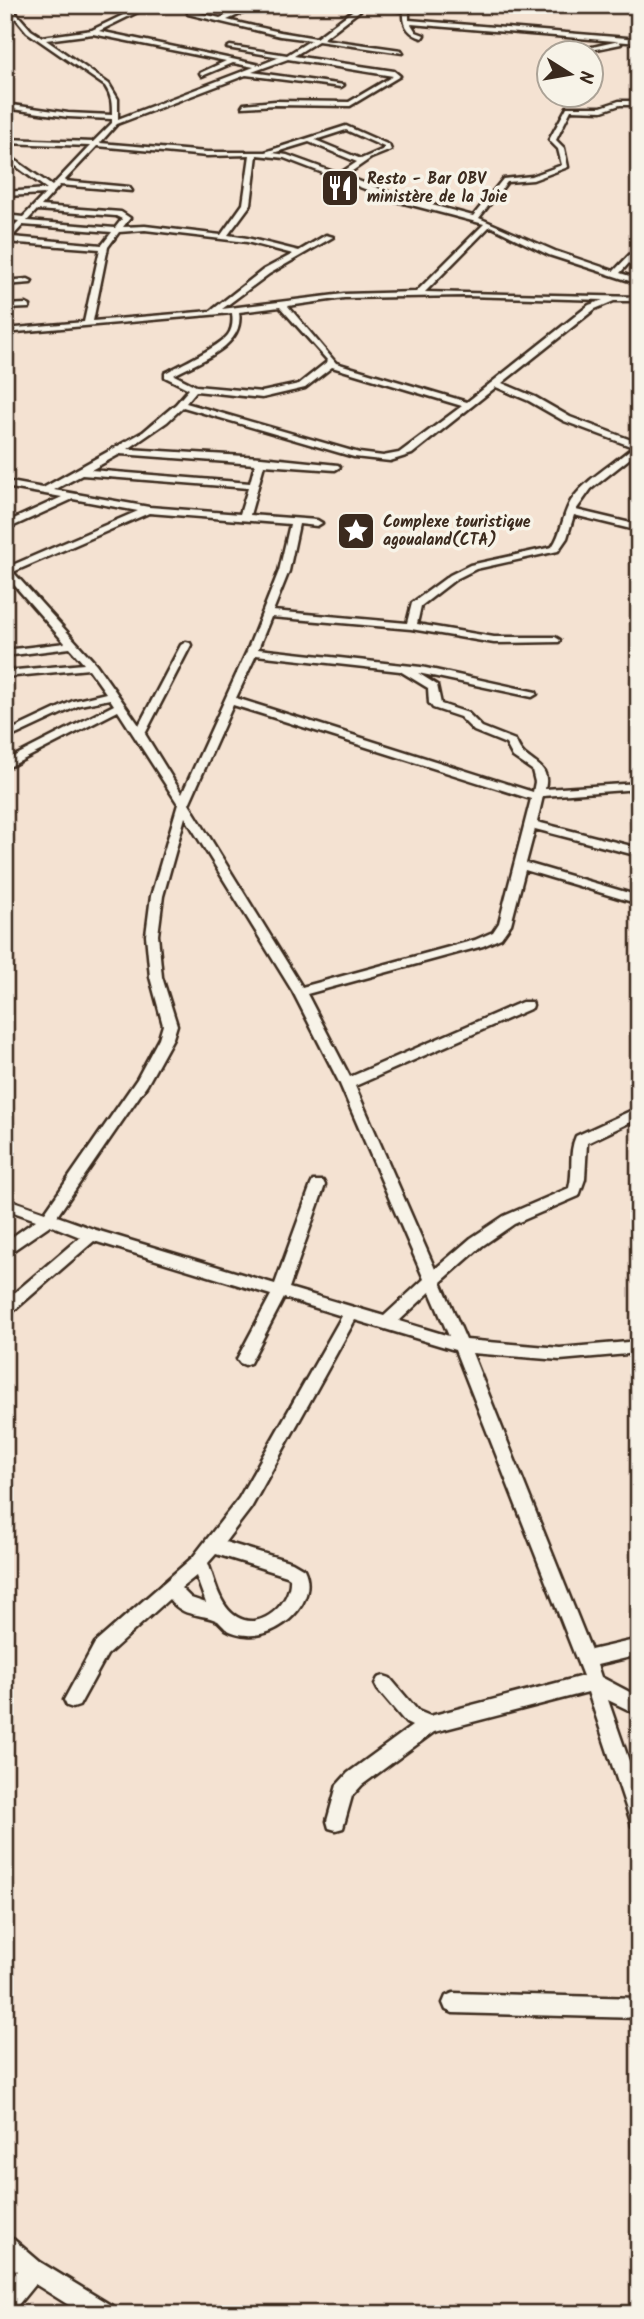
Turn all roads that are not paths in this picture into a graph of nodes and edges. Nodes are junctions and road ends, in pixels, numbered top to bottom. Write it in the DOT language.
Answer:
graph roads {
  1 [pos="6,5"];
  2 [pos="149,5"];
  3 [pos="205,5"];
  4 [pos="258,5"];
  5 [pos="364,5"];
  6 [pos="373,5"];
  7 [pos="219,21"];
  8 [pos="406,22"];
  9 [pos="93,32"];
  10 [pos="422,36"];
  11 [pos="41,39"];
  12 [pos="318,40"];
  13 [pos="624,41"];
  14 [pos="639,41"];
  15 [pos="606,45"];
  16 [pos="230,48"];
  17 [pos="401,52"];
  18 [pos="289,57"];
  19 [pos="232,61"];
  20 [pos="262,67"];
  21 [pos="244,74"];
  22 [pos="222,82"];
  23 [pos="341,85"];
  24 [pos="639,103"];
  25 [pos="5,106"];
  26 [pos="244,106"];
  27 [pos="115,120"];
  28 [pos="311,140"];
  29 [pos="5,141"];
  30 [pos="94,143"];
  31 [pos="254,153"];
  32 [pos="264,153"];
  33 [pos="5,155"];
  34 [pos="363,162"];
  35 [pos="339,177"];
  36 [pos="59,183"];
  37 [pos="129,189"];
  38 [pos="52,191"];
  39 [pos="7,192"];
  40 [pos="36,208"];
  41 [pos="5,217"];
  42 [pos="475,218"];
  43 [pos="23,221"];
  44 [pos="489,223"];
  45 [pos="116,230"];
  46 [pos="329,237"];
  47 [pos="222,238"];
  48 [pos="6,239"];
  49 [pos="104,247"];
  50 [pos="639,247"];
  51 [pos="300,253"];
  52 [pos="615,274"];
  53 [pos="28,281"];
  54 [pos="636,282"];
  55 [pos="5,283"];
  56 [pos="418,295"];
  57 [pos="576,296"];
  58 [pos="618,298"];
  59 [pos="639,299"];
  60 [pos="281,303"];
  61 [pos="26,306"];
  62 [pos="5,307"];
  63 [pos="593,307"];
  64 [pos="235,310"];
  65 [pos="213,313"];
  66 [pos="89,324"];
  67 [pos="5,331"];
  68 [pos="331,365"];
  69 [pos="497,384"];
  70 [pos="194,388"];
  71 [pos="180,404"];
  72 [pos="468,405"];
  73 [pos="117,451"];
  74 [pos="261,460"];
  75 [pos="335,467"];
  76 [pos="79,472"];
  77 [pos="5,484"];
  78 [pos="254,486"];
  79 [pos="45,491"];
  80 [pos="70,497"];
  81 [pos="149,510"];
  82 [pos="571,512"];
  83 [pos="244,518"];
  84 [pos="295,522"];
  85 [pos="317,523"];
  86 [pos="5,527"];
  87 [pos="639,528"];
  88 [pos="6,572"];
  89 [pos="267,614"];
  90 [pos="411,626"];
  91 [pos="555,640"];
  92 [pos="72,645"];
  93 [pos="186,645"];
  94 [pos="252,651"];
  95 [pos="5,653"];
  96 [pos="92,666"];
  97 [pos="403,668"];
  98 [pos="5,674"];
  99 [pos="532,694"];
  100 [pos="230,700"];
  101 [pos="117,701"];
  102 [pos="140,734"];
  103 [pos="5,737"];
  104 [pos="5,766"];
  105 [pos="639,786"];
  106 [pos="538,795"];
  107 [pos="183,805"];
  108 [pos="531,824"];
  109 [pos="639,852"];
  110 [pos="521,865"];
  111 [pos="639,900"];
  112 [pos="299,992"];
  113 [pos="527,1006"];
  114 [pos="347,1084"];
  115 [pos="639,1112"];
  116 [pos="318,1185"];
  117 [pos="5,1203"];
  118 [pos="47,1220"];
  119 [pos="92,1235"];
  120 [pos="5,1250"];
  121 [pos="433,1280"];
  122 [pos="280,1291"];
  123 [pos="5,1310"];
  124 [pos="352,1312"];
  125 [pos="388,1322"];
  126 [pos="462,1346"];
  127 [pos="639,1347"];
  128 [pos="245,1359"];
  129 [pos="212,1545"];
  130 [pos="199,1562"];
  131 [pos="171,1586"];
  132 [pos="221,1614"];
  133 [pos="639,1647"];
  134 [pos="586,1659"];
  135 [pos="593,1682"];
  136 [pos="384,1684"];
  137 [pos="73,1700"];
  138 [pos="639,1707"];
  139 [pos="429,1725"];
  140 [pos="639,1819"];
  141 [pos="336,1821"];
  142 [pos="453,2003"];
  143 [pos="639,2008"];
  144 [pos="5,2247"];
  145 [pos="32,2270"];
  146 [pos="5,2303"];
  147 [pos="104,2314"];
  1 -- 11 [label="street"];
  2 -- 9 [label="street"];
  3 -- 7 [label="street"];
  4 -- 7 [label="street"];
  5 -- 12 [label="street"];
  6 -- 8 [label="street"];
  7 -- 12 [label="street"];
  8 -- 10 [label="street"];
  8 -- 13 [label="street"];
  9 -- 11 [label="street"];
  9 -- 19 [label="street"];
  11 -- 27 [label="street"];
  12 -- 17 [label="street"];
  12 -- 18 [label="street"];
  13 -- 14 [label="street"];
  13 -- 15 [label="street"];
  16 -- 18 [label="street"];
  18 -- 20 [label="street"];
  18 -- 26 [label="street"];
  19 -- 20 [label="street"];
  19 -- 22 [label="street"];
  20 -- 21 [label="street"];
  21 -- 22 [label="street"];
  21 -- 23 [label="street"];
  22 -- 27 [label="street"];
  24 -- 42 [label="street"];
  25 -- 27 [label="street"];
  27 -- 30 [label="street"];
  28 -- 32 [label="street"];
  28 -- 34 [label="street"];
  28 -- 34 [label="street"];
  29 -- 30 [label="street"];
  30 -- 31 [label="street"];
  30 -- 36 [label="street"];
  31 -- 32 [label="street"];
  31 -- 47 [label="street"];
  32 -- 35 [label="street"];
  33 -- 38 [label="street"];
  34 -- 35 [label="street"];
  35 -- 42 [label="street"];
  36 -- 37 [label="street"];
  36 -- 38 [label="street"];
  38 -- 39 [label="street"];
  38 -- 40 [label="street"];
  40 -- 43 [label="street"];
  40 -- 45 [label="street"];
  41 -- 43 [label="street"];
  42 -- 44 [label="street"];
  43 -- 45 [label="street"];
  43 -- 48 [label="street"];
  44 -- 52 [label="street"];
  44 -- 56 [label="street"];
  45 -- 47 [label="street"];
  45 -- 49 [label="street"];
  46 -- 51 [label="street"];
  47 -- 51 [label="street"];
  48 -- 49 [label="street"];
  49 -- 66 [label="street"];
  50 -- 52 [label="street"];
  51 -- 65 [label="street"];
  52 -- 54 [label="street"];
  53 -- 55 [label="street"];
  54 -- 58 [label="street"];
  56 -- 57 [label="street"];
  56 -- 60 [label="street"];
  57 -- 58 [label="street"];
  57 -- 63 [label="street"];
  58 -- 59 [label="street"];
  58 -- 63 [label="street"];
  60 -- 64 [label="street"];
  60 -- 68 [label="street"];
  61 -- 62 [label="street"];
  63 -- 69 [label="street"];
  64 -- 65 [label="street"];
  64 -- 70 [label="street"];
  65 -- 66 [label="street"];
  66 -- 67 [label="street"];
  68 -- 70 [label="street"];
  68 -- 72 [label="street"];
  69 -- 72 [label="street"];
  69 -- 82 [label="street"];
  70 -- 71 [label="street"];
  71 -- 72 [label="street"];
  71 -- 73 [label="street"];
  73 -- 74 [label="street"];
  73 -- 76 [label="street"];
  74 -- 75 [label="street"];
  74 -- 78 [label="street"];
  76 -- 78 [label="street"];
  76 -- 79 [label="street"];
  77 -- 79 [label="street"];
  78 -- 83 [label="street"];
  79 -- 80 [label="street"];
  80 -- 81 [label="street"];
  80 -- 86 [label="street"];
  81 -- 83 [label="street"];
  81 -- 88 [label="street"];
  82 -- 87 [label="street"];
  82 -- 90 [label="street"];
  83 -- 84 [label="street"];
  84 -- 85 [label="street"];
  84 -- 89 [label="street"];
  88 -- 92 [label="street"];
  89 -- 90 [label="street"];
  89 -- 94 [label="street"];
  90 -- 91 [label="street"];
  92 -- 95 [label="street"];
  92 -- 96 [label="street"];
  93 -- 102 [label="street"];
  94 -- 97 [label="street"];
  94 -- 100 [label="street"];
  96 -- 98 [label="street"];
  96 -- 101 [label="street"];
  97 -- 99 [label="street"];
  97 -- 106 [label="street"];
  100 -- 106 [label="street"];
  100 -- 107 [label="street"];
  101 -- 102 [label="street"];
  101 -- 103 [label="street"];
  101 -- 104 [label="street"];
  102 -- 107 [label="street"];
  105 -- 106 [label="street"];
  106 -- 108 [label="street"];
  107 -- 112 [label="street"];
  107 -- 118 [label="street"];
  108 -- 109 [label="street"];
  108 -- 110 [label="street"];
  110 -- 111 [label="street"];
  110 -- 112 [label="street"];
  112 -- 114 [label="street"];
  113 -- 114 [label="street"];
  114 -- 121 [label="street"];
  115 -- 121 [label="street"];
  116 -- 122 [label="street"];
  117 -- 118 [label="street"];
  118 -- 119 [label="street"];
  118 -- 120 [label="street"];
  119 -- 122 [label="street"];
  119 -- 123 [label="street"];
  121 -- 125 [label="street"];
  121 -- 126 [label="street"];
  122 -- 124 [label="street"];
  122 -- 128 [label="street"];
  124 -- 125 [label="street"];
  124 -- 129 [label="street"];
  125 -- 126 [label="street"];
  126 -- 127 [label="street"];
  126 -- 134 [label="street"];
  129 -- 130 [label="street"];
  129 -- 132 [label="street"];
  130 -- 131 [label="street"];
  130 -- 132 [label="street"];
  131 -- 132 [label="street"];
  131 -- 137 [label="street"];
  133 -- 134 [label="street"];
  134 -- 135 [label="street"];
  135 -- 138 [label="street"];
  135 -- 139 [label="street"];
  135 -- 140 [label="street"];
  136 -- 139 [label="street"];
  139 -- 141 [label="street"];
  142 -- 143 [label="street"];
  144 -- 145 [label="street"];
  145 -- 146 [label="street"];
  145 -- 147 [label="street"];
}
